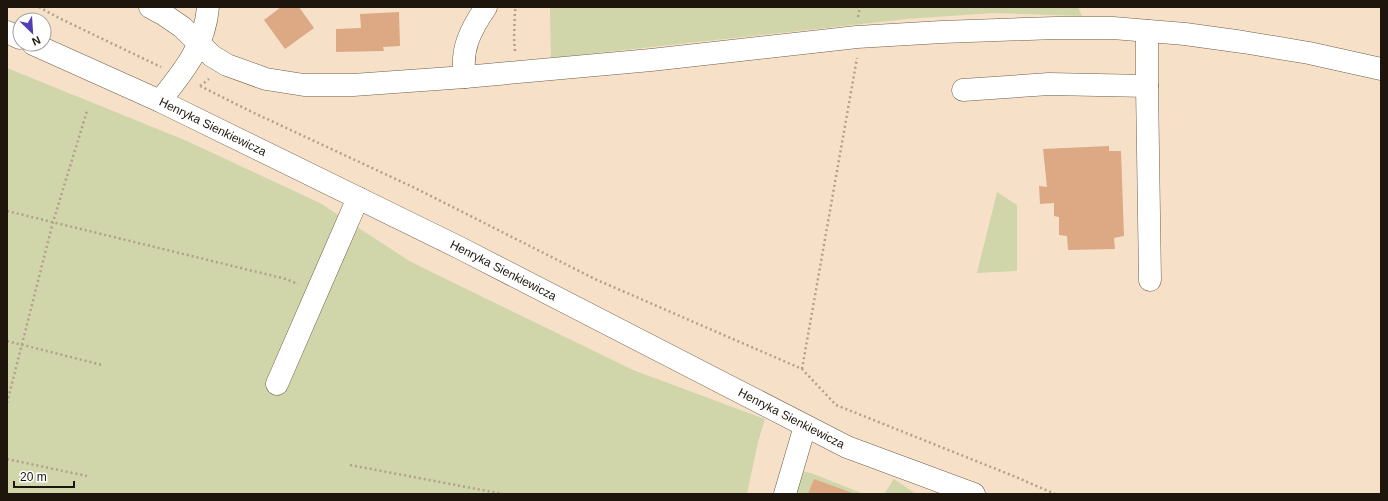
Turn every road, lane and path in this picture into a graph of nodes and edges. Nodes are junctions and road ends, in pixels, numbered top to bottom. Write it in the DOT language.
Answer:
graph roads {
  1 [pos="39,7"];
  2 [pos="150,7"];
  3 [pos="208,7"];
  4 [pos="486,7"];
  5 [pos="516,7"];
  6 [pos="1147,31"];
  7 [pos="857,37"];
  8 [pos="199,44"];
  9 [pos="51,52"];
  10 [pos="1381,69"];
  11 [pos="516,72"];
  12 [pos="181,76"];
  13 [pos="465,77"];
  14 [pos="216,81"];
  15 [pos="200,86"];
  16 [pos="1147,86"];
  17 [pos="963,90"];
  18 [pos="160,101"];
  19 [pos="87,111"];
  20 [pos="358,198"];
  21 [pos="7,211"];
  22 [pos="53,222"];
  23 [pos="1150,280"];
  24 [pos="317,292"];
  25 [pos="7,341"];
  26 [pos="22,344"];
  27 [pos="102,365"];
  28 [pos="802,369"];
  29 [pos="277,384"];
  30 [pos="7,403"];
  31 [pos="805,426"];
  32 [pos="7,459"];
  33 [pos="350,465"];
  34 [pos="87,476"];
  35 [pos="503,494"];
  36 [pos="784,494"];
  37 [pos="974,494"];
  38 [pos="1056,494"];
  1 -- 12 [label="path"];
  2 -- 8 [label="street"];
  3 -- 8 [label="street"];
  4 -- 13 [label="street"];
  5 -- 11 [label="path"];
  6 -- 7 [label="street"];
  6 -- 10 [label="street"];
  6 -- 16 [label="street"];
  7 -- 11 [label="street"];
  7 -- 28 [label="path"];
  8 -- 12 [label="street"];
  8 -- 13 [label="street"];
  9 -- 18 [label="street, Henryka Sienkiewicza"];
  11 -- 13 [label="street"];
  12 -- 15 [label="path"];
  12 -- 18 [label="street"];
  14 -- 15 [label="path"];
  15 -- 28 [label="path"];
  16 -- 17 [label="street"];
  16 -- 23 [label="street"];
  18 -- 20 [label="street, Henryka Sienkiewicza"];
  19 -- 22 [label="path"];
  20 -- 24 [label="street"];
  20 -- 31 [label="street, Henryka Sienkiewicza"];
  21 -- 22 [label="path"];
  22 -- 24 [label="path"];
  22 -- 26 [label="path"];
  24 -- 29 [label="street"];
  25 -- 26 [label="path"];
  26 -- 27 [label="path"];
  26 -- 30 [label="path"];
  28 -- 38 [label="path"];
  31 -- 36 [label="street"];
  31 -- 37 [label="street, Henryka Sienkiewicza"];
  32 -- 34 [label="path"];
  33 -- 35 [label="path"];
}
